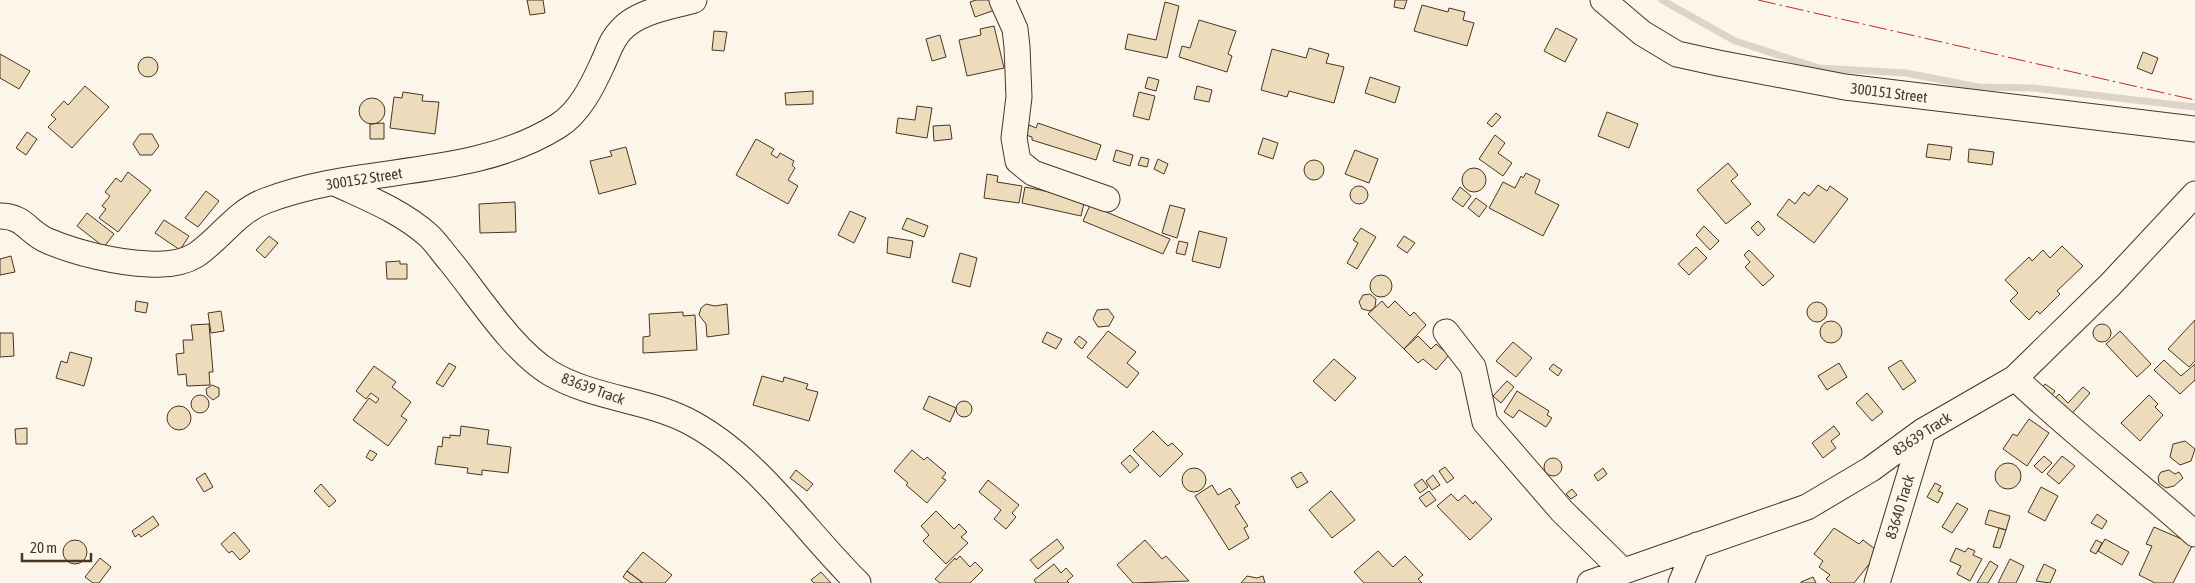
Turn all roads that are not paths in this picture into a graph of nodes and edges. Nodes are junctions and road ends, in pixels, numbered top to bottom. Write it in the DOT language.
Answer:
graph roads {
  1 [pos="694,0"];
  2 [pos="1002,0"];
  3 [pos="1603,0"];
  4 [pos="2195,128"];
  5 [pos="335,183"];
  6 [pos="2195,194"];
  7 [pos="1106,199"];
  8 [pos="0,216"];
  9 [pos="1446,332"];
  10 [pos="2015,378"];
  11 [pos="1923,431"];
  12 [pos="2195,534"];
  13 [pos="1697,545"];
  14 [pos="1623,571"];
  15 [pos="858,583"];
  16 [pos="1590,583"];
  17 [pos="1681,583"];
  18 [pos="1877,583"];
  1 -- 5 [label="street, 300152 Street"];
  2 -- 7 [label="street"];
  3 -- 4 [label="street, 300151 Street"];
  5 -- 8 [label="street, 300152 Street"];
  5 -- 15 [label="street, 83639 Track"];
  6 -- 10 [label="street, 83639 Track"];
  9 -- 14 [label="street"];
  10 -- 11 [label="street, 83639 Track"];
  10 -- 12 [label="street"];
  11 -- 13 [label="street, 83639 Track"];
  11 -- 18 [label="street, 83640 Track"];
  13 -- 14 [label="street, 83639 Track"];
  13 -- 17 [label="street"];
  14 -- 16 [label="street, 83639 Track"];
}
